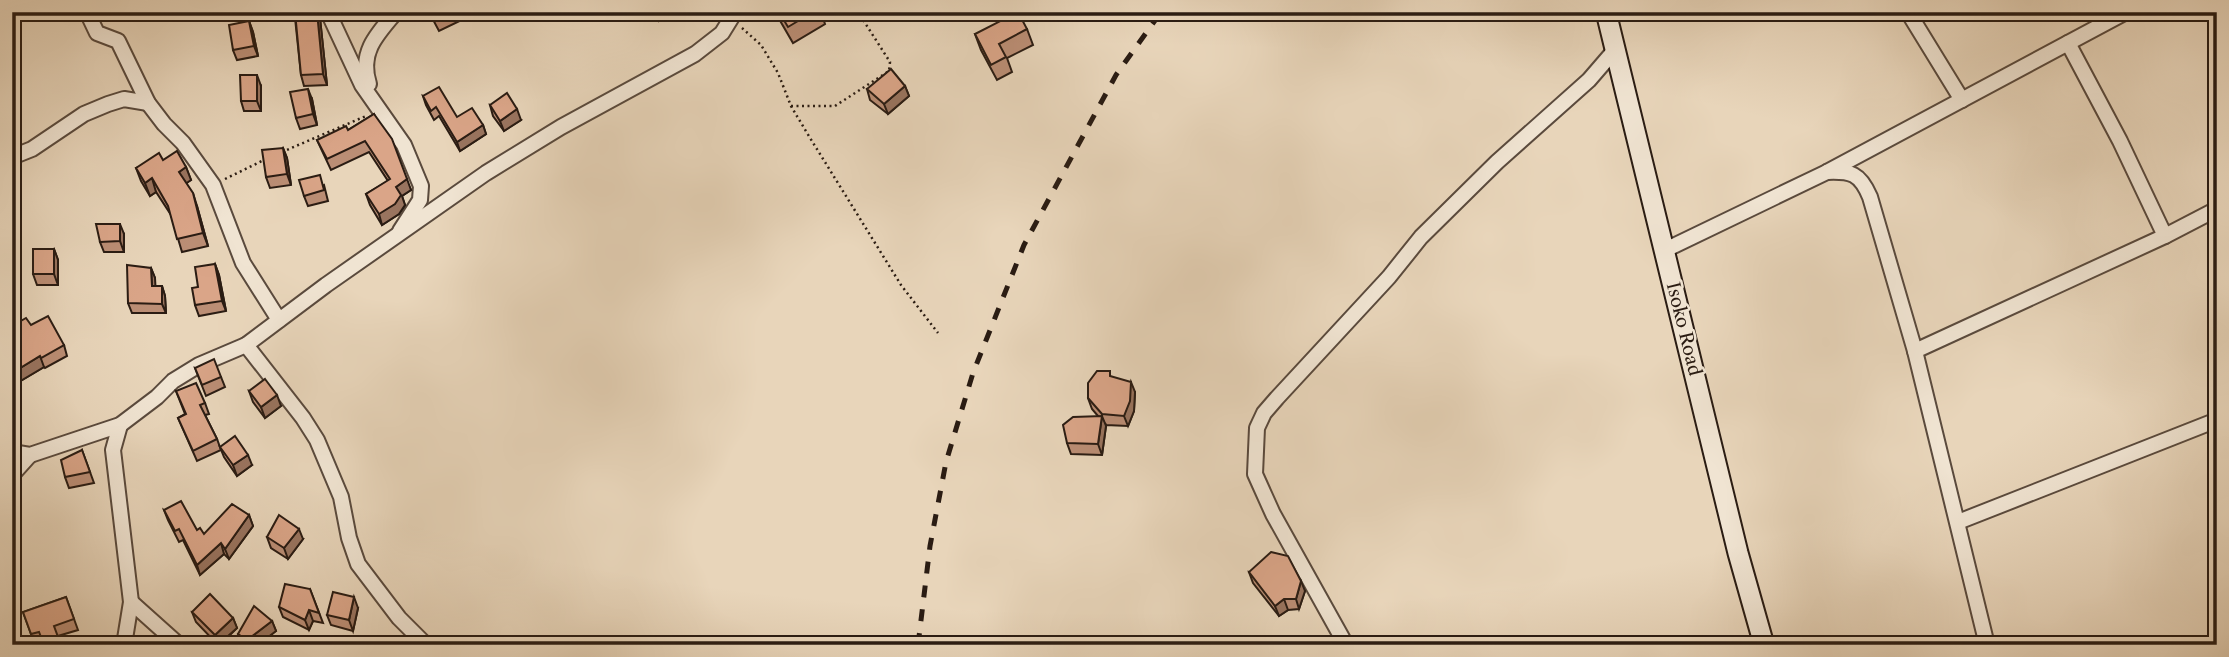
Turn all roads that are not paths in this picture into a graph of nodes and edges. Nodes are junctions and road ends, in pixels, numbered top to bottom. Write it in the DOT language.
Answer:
graph roads {
  1 [pos="87,12"];
  2 [pos="328,12"];
  3 [pos="396,12"];
  4 [pos="1606,12"];
  5 [pos="1908,12"];
  6 [pos="2126,12"];
  7 [pos="734,15"];
  8 [pos="2068,43"];
  9 [pos="1614,51"];
  10 [pos="373,99"];
  11 [pos="1962,100"];
  12 [pos="148,103"];
  13 [pos="12,157"];
  14 [pos="1827,172"];
  15 [pos="2217,209"];
  16 [pos="2165,236"];
  17 [pos="396,238"];
  18 [pos="1665,250"];
  19 [pos="279,320"];
  20 [pos="246,345"];
  21 [pos="1915,351"];
  22 [pos="2217,420"];
  23 [pos="120,425"];
  24 [pos="12,453"];
  25 [pos="30,455"];
  26 [pos="12,475"];
  27 [pos="1958,522"];
  28 [pos="131,602"];
  29 [pos="124,645"];
  30 [pos="179,645"];
  31 [pos="426,645"];
  32 [pos="1346,645"];
  33 [pos="1764,645"];
  34 [pos="1987,645"];
  1 -- 12 [label="street"];
  2 -- 10 [label="street"];
  3 -- 10 [label="street"];
  4 -- 9 [label="street, Isoko Road"];
  5 -- 11 [label="street"];
  6 -- 8 [label="street"];
  7 -- 17 [label="street"];
  8 -- 11 [label="street"];
  8 -- 16 [label="street"];
  9 -- 18 [label="street, Isoko Road"];
  9 -- 32 [label="street"];
  10 -- 17 [label="street"];
  11 -- 14 [label="street"];
  12 -- 13 [label="street"];
  12 -- 19 [label="street"];
  14 -- 18 [label="street"];
  14 -- 21 [label="street"];
  15 -- 16 [label="street"];
  16 -- 21 [label="street"];
  17 -- 19 [label="street"];
  18 -- 33 [label="street, Isoko Road"];
  19 -- 20 [label="street"];
  20 -- 23 [label="street"];
  20 -- 31 [label="street"];
  21 -- 27 [label="street"];
  22 -- 27 [label="street"];
  23 -- 25 [label="street"];
  23 -- 28 [label="street"];
  24 -- 25 [label="street"];
  25 -- 26 [label="street"];
  27 -- 34 [label="street"];
  28 -- 29 [label="street"];
  28 -- 30 [label="street"];
}
